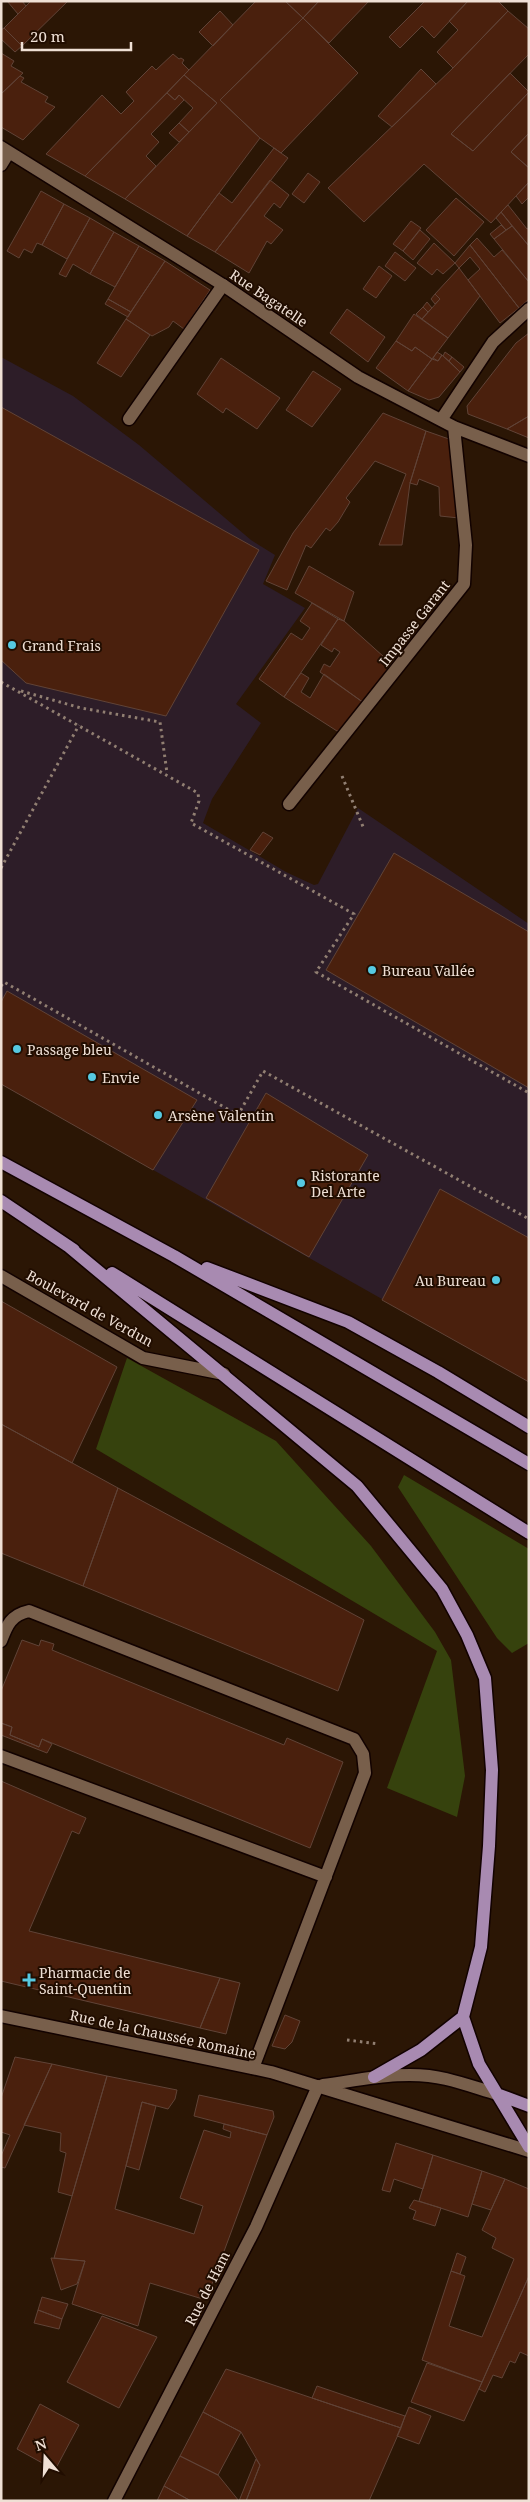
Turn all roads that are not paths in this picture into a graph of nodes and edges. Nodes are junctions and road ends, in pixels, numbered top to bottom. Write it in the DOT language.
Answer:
graph roads {
  1 [pos="5,149"];
  2 [pos="1,165"];
  3 [pos="223,285"];
  4 [pos="529,309"];
  5 [pos="129,419"];
  6 [pos="441,420"];
  7 [pos="454,427"];
  8 [pos="529,456"];
  9 [pos="290,804"];
  10 [pos="1,1162"];
  11 [pos="1,1201"];
  12 [pos="68,1246"];
  13 [pos="174,1256"];
  14 [pos="1,1276"];
  15 [pos="224,1374"];
  16 [pos="529,1428"];
  17 [pos="529,1464"];
  18 [pos="529,1533"];
  19 [pos="1,1641"];
  20 [pos="1,1756"];
  21 [pos="326,1877"];
  22 [pos="1,2016"];
  23 [pos="463,2017"];
  24 [pos="253,2068"];
  25 [pos="374,2078"];
  26 [pos="318,2086"];
  27 [pos="497,2094"];
  28 [pos="529,2106"];
  29 [pos="529,2147"];
  30 [pos="529,2151"];
  31 [pos="114,2501"];
  1 -- 2 [label="street"];
  1 -- 3 [label="street, Rue Bagatelle"];
  3 -- 5 [label="street"];
  3 -- 6 [label="street, Rue Bagatelle"];
  4 -- 6 [label="street"];
  6 -- 7 [label="street, Rue Bagatelle"];
  7 -- 8 [label="street, Rue Bagatelle"];
  7 -- 9 [label="street, Impasse Garant"];
  10 -- 13 [label="main road"];
  11 -- 12 [label="main road"];
  12 -- 15 [label="main road"];
  12 -- 18 [label="main road"];
  13 -- 16 [label="main road"];
  13 -- 17 [label="main road"];
  14 -- 15 [label="street, Boulevard de Verdun"];
  15 -- 23 [label="main road"];
  19 -- 21 [label="street"];
  20 -- 21 [label="street"];
  21 -- 24 [label="street"];
  22 -- 24 [label="street, Rue de la Chaussée Romaine"];
  23 -- 25 [label="main road"];
  23 -- 27 [label="main road"];
  24 -- 26 [label="street, Rue de la Chaussée Romaine"];
  25 -- 26 [label="street, Rue de la Chaussée Romaine"];
  25 -- 27 [label="street, Rue de la Chaussée Romaine"];
  26 -- 30 [label="street, Rue de la Chaussée Romaine"];
  26 -- 31 [label="street, Rue de Ham"];
  27 -- 28 [label="main road, Rue de la Chaussée Romaine"];
  27 -- 29 [label="main road"];
}
